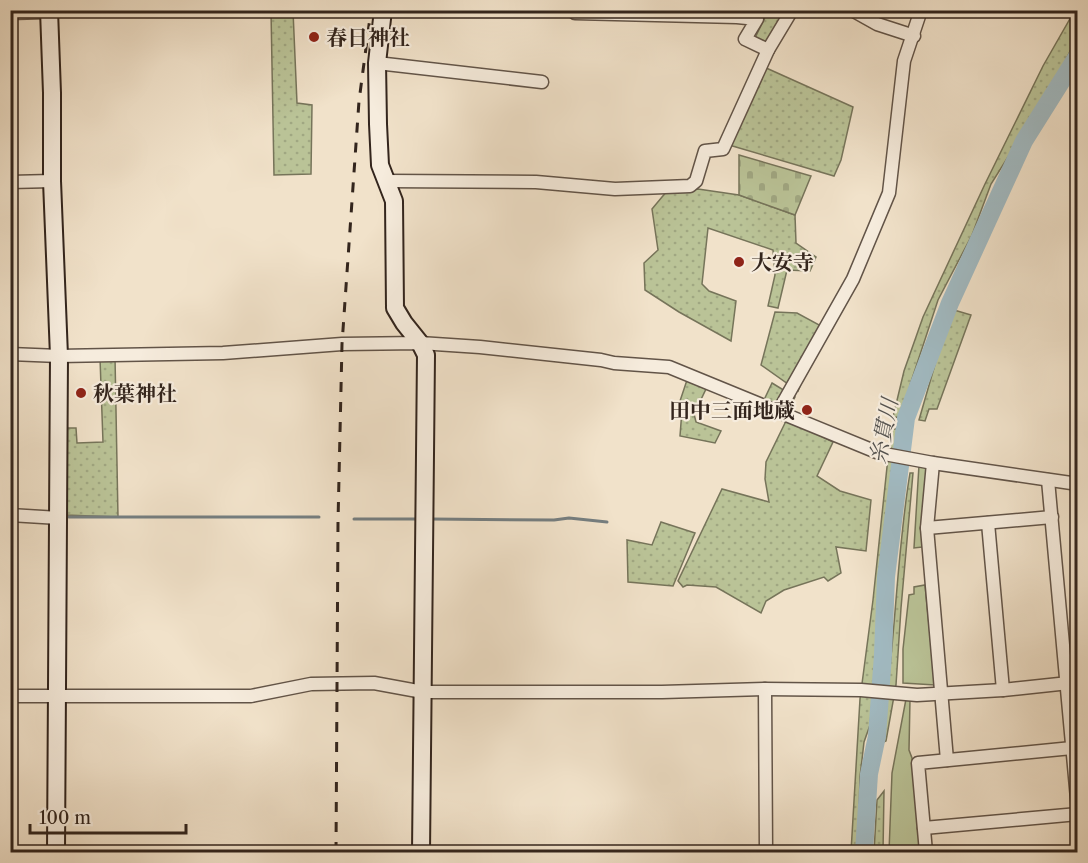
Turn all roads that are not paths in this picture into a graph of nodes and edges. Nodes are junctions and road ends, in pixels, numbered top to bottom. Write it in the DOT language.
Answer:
graph roads {
  1 [pos="48,10"];
  2 [pos="383,10"];
  3 [pos="792,10"];
  4 [pos="852,10"];
  5 [pos="921,10"];
  6 [pos="10,12"];
  7 [pos="575,13"];
  8 [pos="914,36"];
  9 [pos="768,50"];
  10 [pos="377,63"];
  11 [pos="542,82"];
  12 [pos="386,181"];
  13 [pos="10,182"];
  14 [pos="52,182"];
  15 [pos="420,343"];
  16 [pos="10,354"];
  17 [pos="59,356"];
  18 [pos="778,412"];
  19 [pos="933,463"];
  20 [pos="1048,480"];
  21 [pos="1077,484"];
  22 [pos="10,515"];
  23 [pos="1052,516"];
  24 [pos="59,518"];
  25 [pos="988,523"];
  26 [pos="927,528"];
  27 [pos="1072,683"];
  28 [pos="765,689"];
  29 [pos="1003,690"];
  30 [pos="423,692"];
  31 [pos="941,694"];
  32 [pos="56,695"];
  33 [pos="10,696"];
  34 [pos="1072,748"];
  35 [pos="947,760"];
  36 [pos="1077,812"];
  37 [pos="924,828"];
  38 [pos="56,852"];
  39 [pos="422,852"];
  40 [pos="766,852"];
  41 [pos="926,852"];
  1 -- 6 [label="street"];
  1 -- 14 [label="street"];
  2 -- 10 [label="street"];
  3 -- 9 [label="street"];
  4 -- 8 [label="street"];
  5 -- 8 [label="street"];
  7 -- 9 [label="street"];
  8 -- 18 [label="street"];
  9 -- 12 [label="street"];
  10 -- 11 [label="street"];
  10 -- 12 [label="street"];
  12 -- 15 [label="street"];
  13 -- 14 [label="street"];
  14 -- 17 [label="street"];
  15 -- 17 [label="street"];
  15 -- 18 [label="street"];
  15 -- 30 [label="street"];
  16 -- 17 [label="street"];
  17 -- 24 [label="street"];
  18 -- 19 [label="street"];
  19 -- 20 [label="street"];
  19 -- 26 [label="street"];
  20 -- 21 [label="street"];
  20 -- 23 [label="street"];
  22 -- 24 [label="street"];
  23 -- 25 [label="street"];
  23 -- 27 [label="street"];
  24 -- 32 [label="street"];
  25 -- 26 [label="street"];
  25 -- 29 [label="street"];
  26 -- 31 [label="street"];
  27 -- 29 [label="street"];
  27 -- 34 [label="street"];
  28 -- 30 [label="street"];
  28 -- 31 [label="street"];
  28 -- 40 [label="street"];
  29 -- 31 [label="street"];
  30 -- 32 [label="street"];
  30 -- 39 [label="street"];
  31 -- 35 [label="street"];
  32 -- 33 [label="street"];
  32 -- 38 [label="street"];
  34 -- 35 [label="street"];
  34 -- 36 [label="street"];
  35 -- 37 [label="street"];
  36 -- 37 [label="street"];
  37 -- 41 [label="street"];
}
